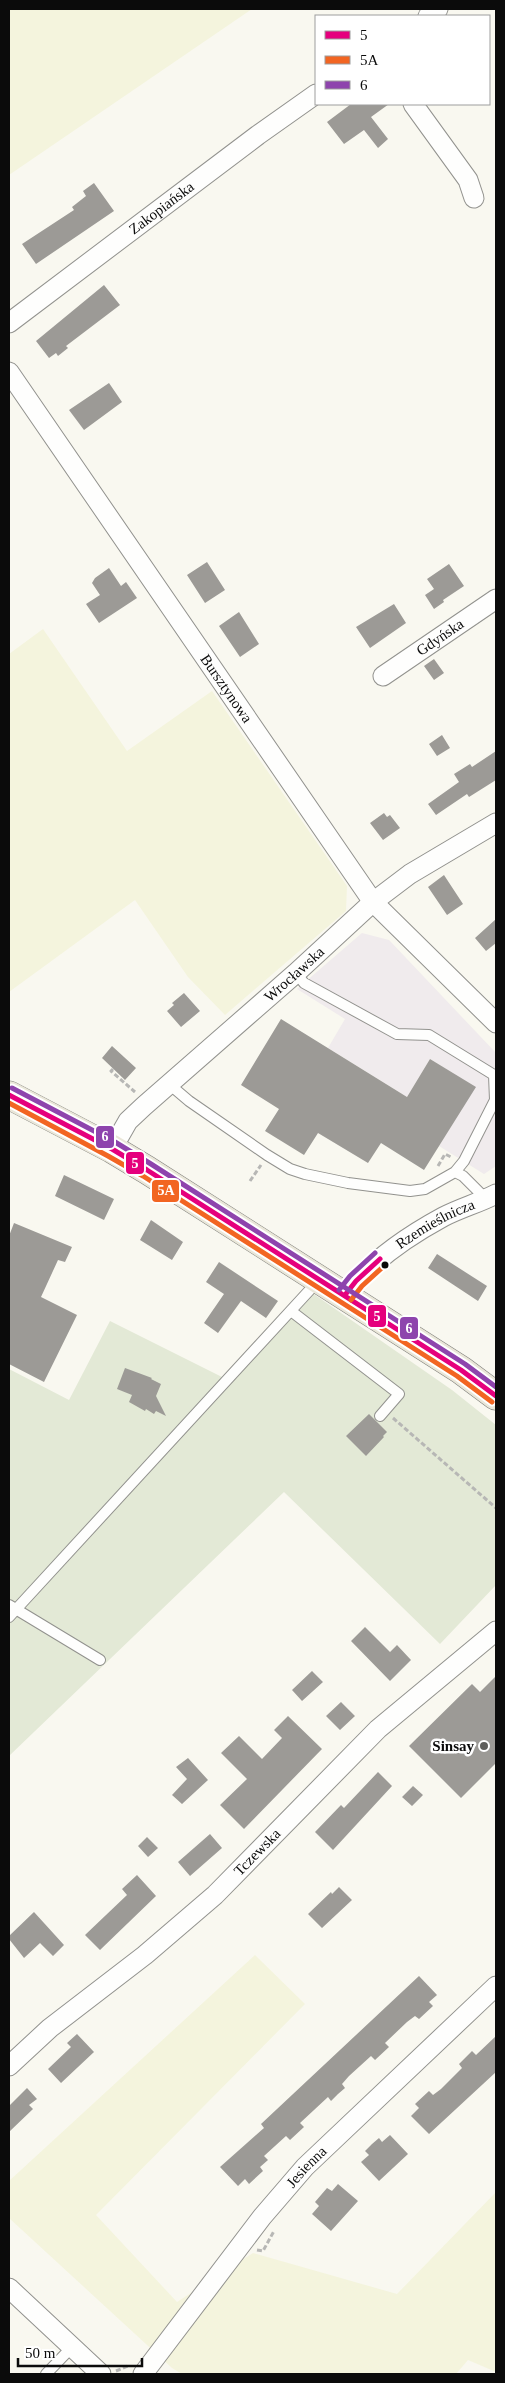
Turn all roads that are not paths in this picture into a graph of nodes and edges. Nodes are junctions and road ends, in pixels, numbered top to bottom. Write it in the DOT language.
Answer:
graph roads {
  1 [pos="315,95"];
  2 [pos="414,105"];
  3 [pos="474,198"];
  4 [pos="9,323"];
  5 [pos="9,372"];
  6 [pos="496,599"];
  7 [pos="383,676"];
  8 [pos="496,823"];
  9 [pos="373,902"];
  10 [pos="296,973"];
  11 [pos="496,1023"];
  12 [pos="170,1084"];
  13 [pos="9,1095"];
  14 [pos="112,1148"];
  15 [pos="455,1172"];
  16 [pos="493,1201"];
  17 [pos="320,1280"];
  18 [pos="345,1295"];
  19 [pos="291,1311"];
  20 [pos="496,1396"];
  21 [pos="382,1413"];
  22 [pos="11,1610"];
  23 [pos="496,1631"];
  24 [pos="100,1660"];
  25 [pos="496,1986"];
  26 [pos="9,2066"];
  27 [pos="9,2288"];
  28 [pos="72,2347"];
  29 [pos="46,2374"];
  30 [pos="101,2374"];
  31 [pos="143,2374"];
  1 -- 4 [label="street, Zakopiańska"];
  2 -- 3 [label="street"];
  5 -- 9 [label="street, Bursztynowa"];
  6 -- 7 [label="street, Gdyńska"];
  8 -- 9 [label="street, Wrocławska"];
  9 -- 10 [label="street, Wrocławska"];
  9 -- 11 [label="street, Bursztynowa"];
  10 -- 12 [label="street, Wrocławska"];
  10 -- 15 [label="lane"];
  12 -- 14 [label="street, Wrocławska"];
  12 -- 15 [label="lane"];
  13 -- 14 [label="main road"];
  14 -- 17 [label="main road"];
  15 -- 16 [label="lane"];
  16 -- 18 [label="street, Rzemieślnicza"];
  17 -- 18 [label="main road"];
  17 -- 19 [label="lane"];
  18 -- 20 [label="main road"];
  19 -- 21 [label="lane"];
  19 -- 22 [label="lane"];
  22 -- 24 [label="lane"];
  23 -- 26 [label="street, Tczewska"];
  25 -- 31 [label="street, Jesienna"];
  27 -- 28 [label="street"];
  28 -- 29 [label="lane"];
  28 -- 30 [label="street"];
}
